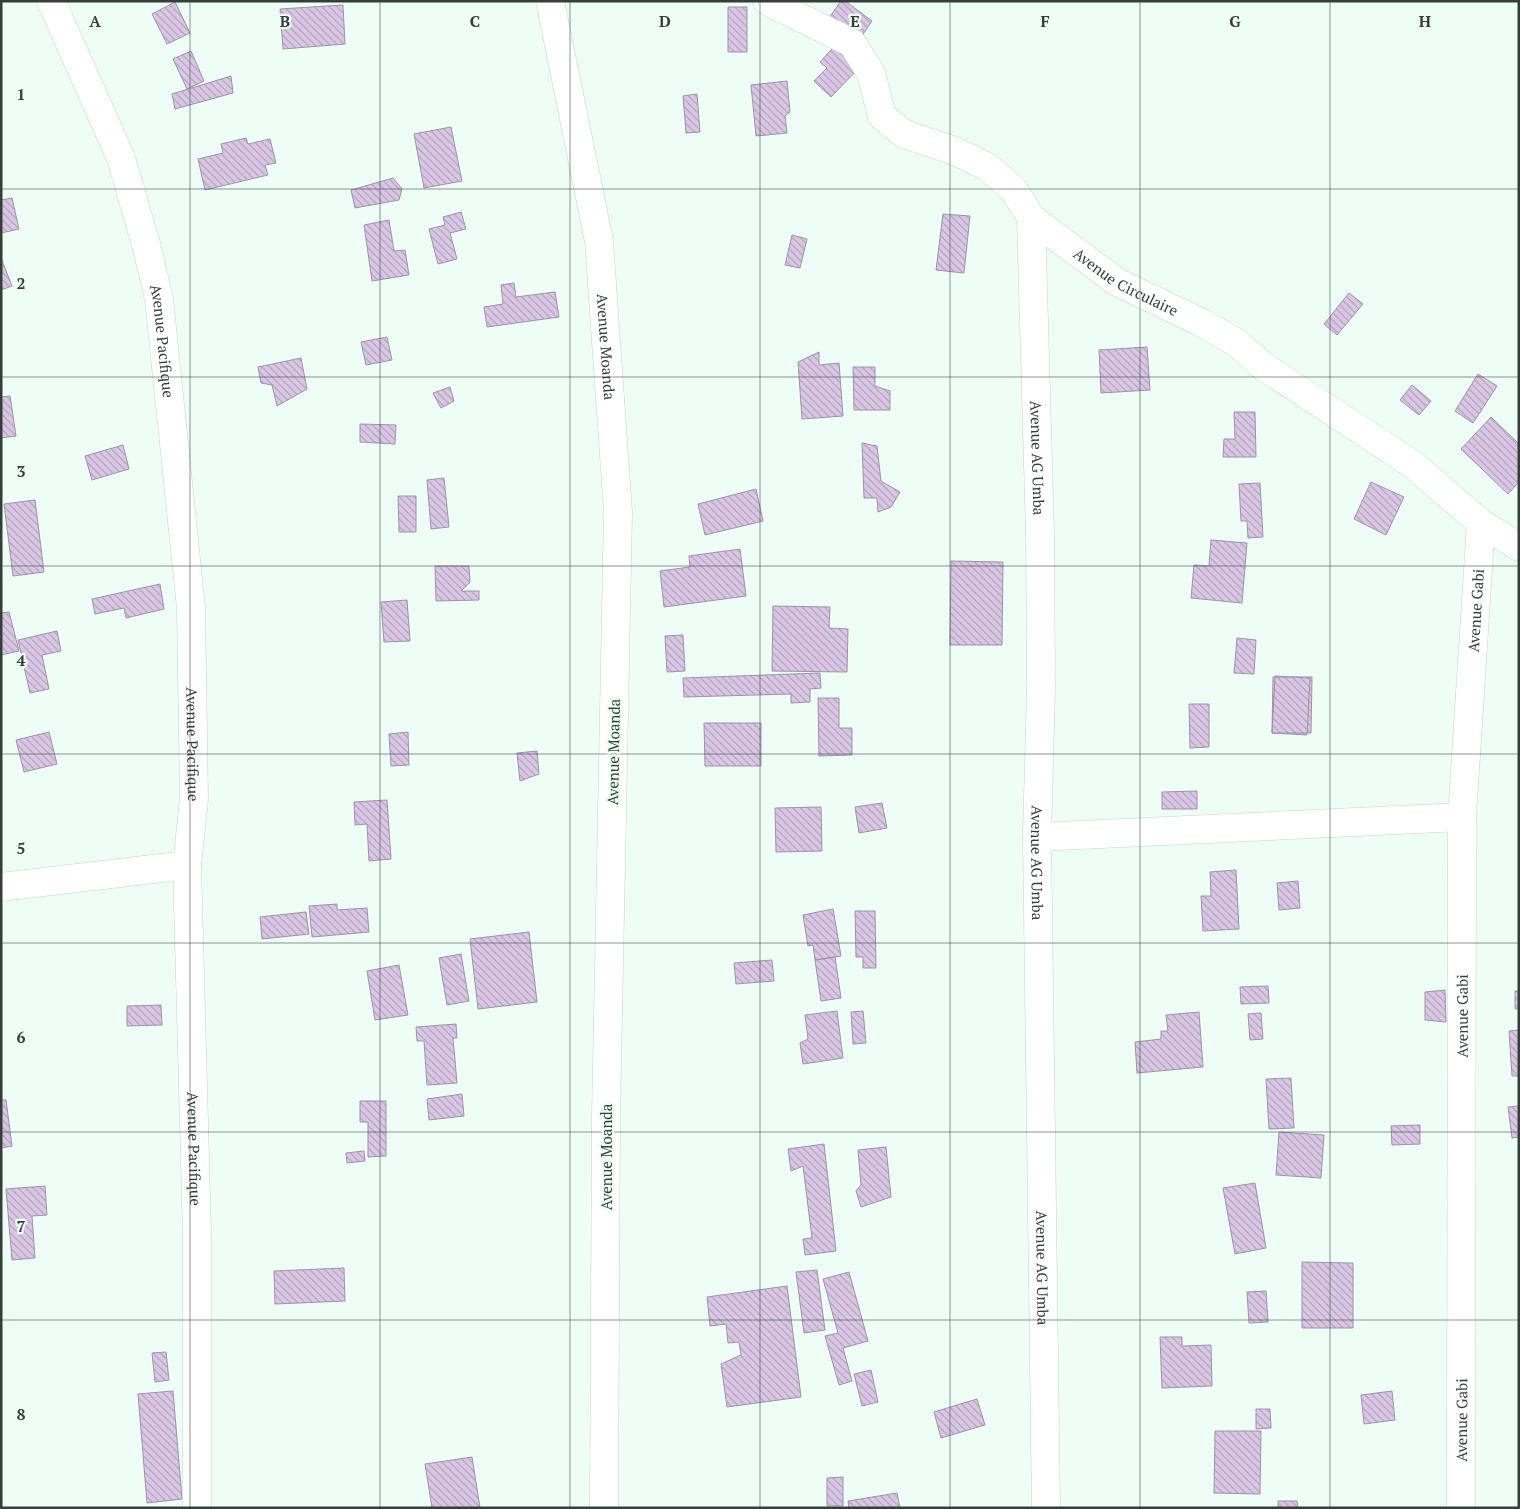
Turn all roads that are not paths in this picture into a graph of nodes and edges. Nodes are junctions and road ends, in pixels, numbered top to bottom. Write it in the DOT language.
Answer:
graph roads {
  1 [pos="51,1"];
  2 [pos="550,1"];
  3 [pos="767,1"];
  4 [pos="1030,218"];
  5 [pos="1481,523"];
  6 [pos="1519,548"];
  7 [pos="1462,817"];
  8 [pos="1037,837"];
  9 [pos="188,865"];
  10 [pos="1,887"];
  11 [pos="197,1508"];
  12 [pos="604,1508"];
  13 [pos="1046,1508"];
  14 [pos="1461,1508"];
  1 -- 9 [label="street, Avenue Pacifique"];
  2 -- 12 [label="street, Avenue Moanda"];
  3 -- 4 [label="street, Avenue Circulaire"];
  4 -- 5 [label="street, Avenue Circulaire"];
  4 -- 8 [label="street, Avenue AG Umba"];
  5 -- 6 [label="street, Avenue Circulaire"];
  5 -- 7 [label="street, Avenue Gabi"];
  7 -- 8 [label="street"];
  7 -- 14 [label="street, Avenue Gabi"];
  8 -- 13 [label="street, Avenue AG Umba"];
  9 -- 10 [label="street"];
  9 -- 11 [label="street, Avenue Pacifique"];
}
